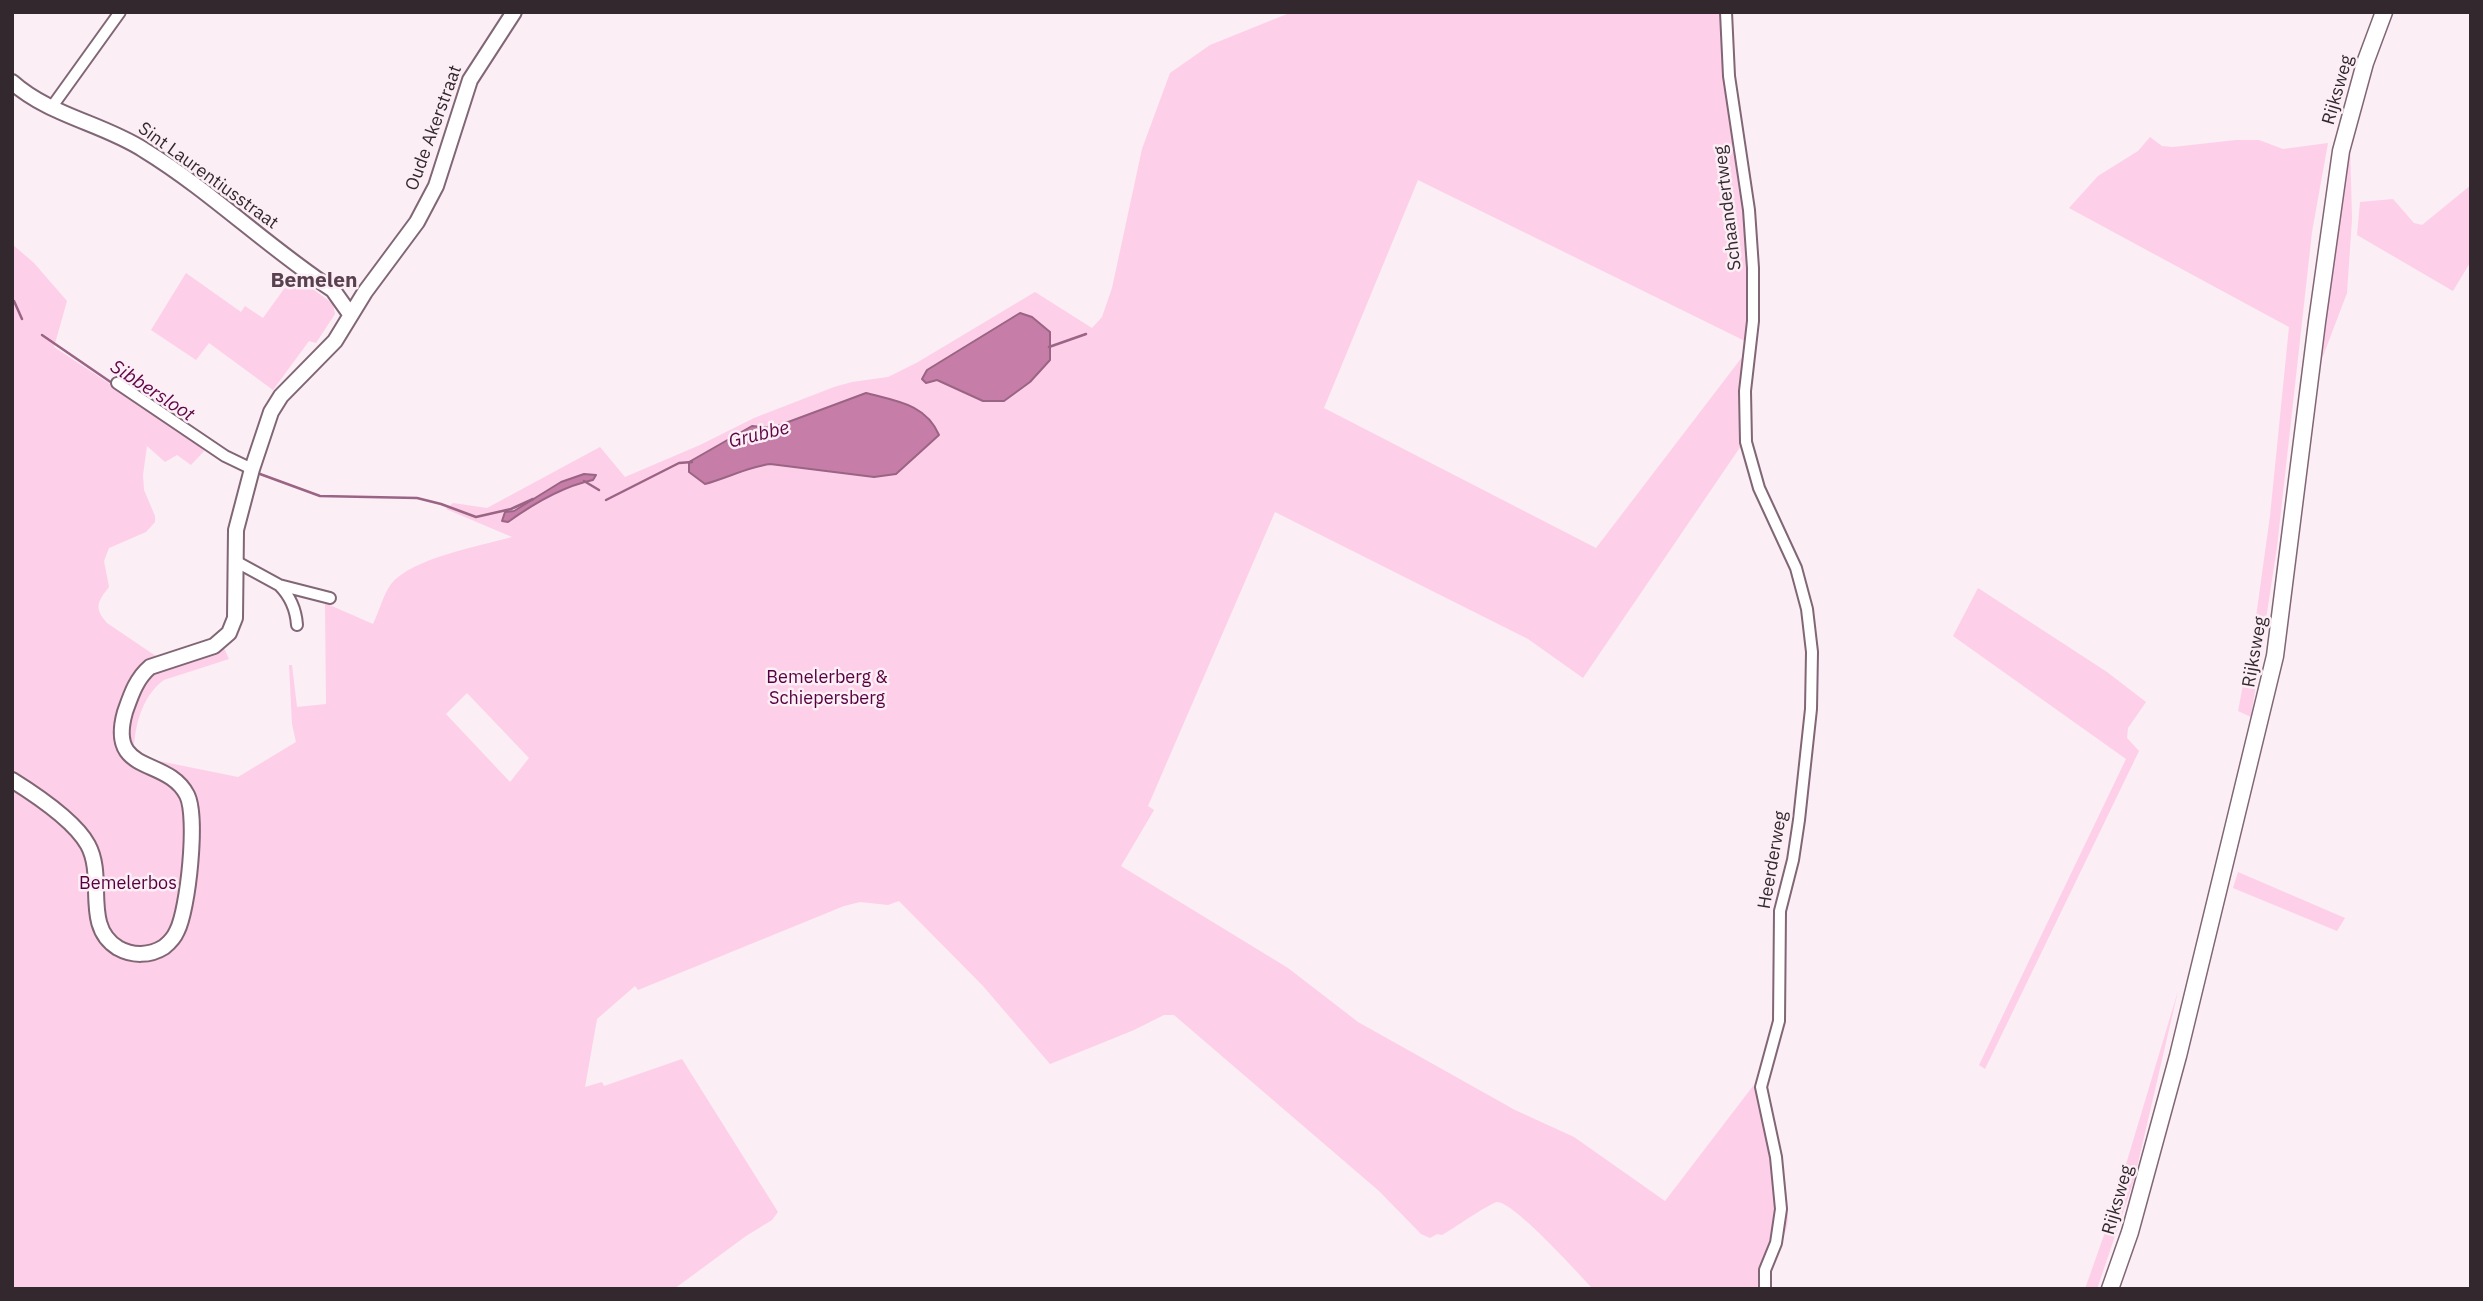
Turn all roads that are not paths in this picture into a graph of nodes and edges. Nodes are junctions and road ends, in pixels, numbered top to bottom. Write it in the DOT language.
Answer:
graph roads {
  1 [pos="120,12"];
  2 [pos="514,12"];
  3 [pos="1727,12"];
  4 [pos="2384,12"];
  5 [pos="12,82"];
  6 [pos="51,108"];
  7 [pos="333,290"];
  8 [pos="365,292"];
  9 [pos="350,314"];
  10 [pos="117,383"];
  11 [pos="1746,442"];
  12 [pos="252,469"];
  13 [pos="235,561"];
  14 [pos="279,585"];
  15 [pos="330,598"];
  16 [pos="297,625"];
  17 [pos="12,780"];
  18 [pos="1765,1289"];
  19 [pos="2110,1289"];
  1 -- 6 [label="street"];
  2 -- 8 [label="street, Oude Akerstraat"];
  3 -- 11 [label="street, Schaandertweg"];
  4 -- 19 [label="main road, Rijksweg"];
  5 -- 6 [label="street, Sint Laurentiusstraat"];
  6 -- 7 [label="street, Sint Laurentiusstraat"];
  7 -- 8 [label="street"];
  7 -- 9 [label="street, Sint Laurentiusstraat"];
  8 -- 9 [label="street, Oude Akerstraat"];
  9 -- 12 [label="street, Oude Akerstraat"];
  10 -- 12 [label="street"];
  11 -- 18 [label="street, Heerderweg"];
  12 -- 13 [label="street, Oude Akerstraat"];
  13 -- 14 [label="street"];
  13 -- 17 [label="street, Oude Akerstraat"];
  14 -- 15 [label="street"];
  14 -- 16 [label="street"];
}
